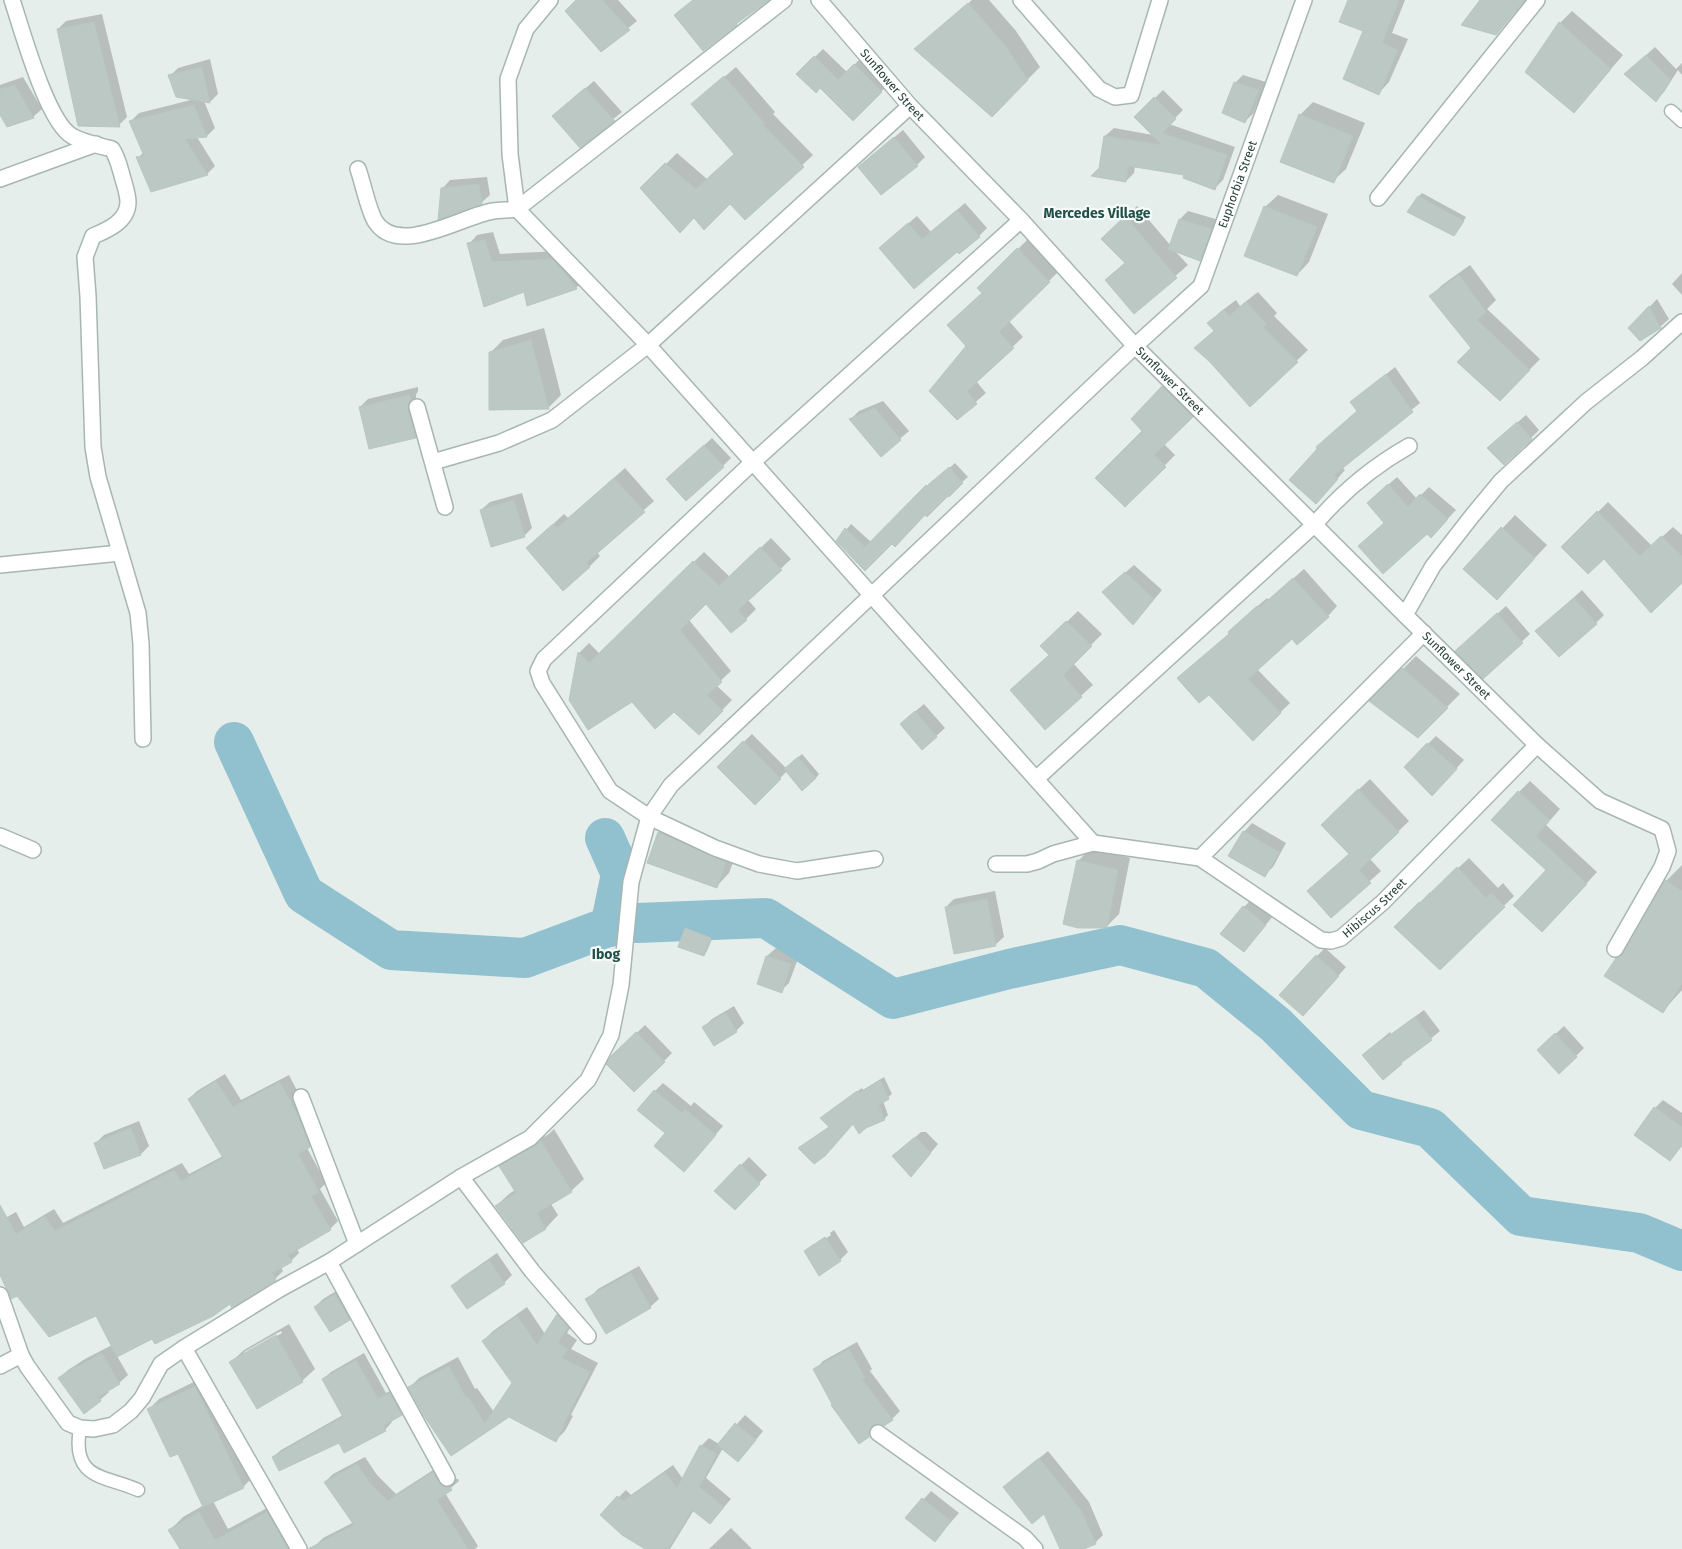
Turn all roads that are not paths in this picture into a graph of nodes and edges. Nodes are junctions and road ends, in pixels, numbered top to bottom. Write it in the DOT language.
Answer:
graph roads {
  1 [pos="12,0"];
  2 [pos="550,0"];
  3 [pos="784,0"];
  4 [pos="819,0"];
  5 [pos="1021,0"];
  6 [pos="1160,0"];
  7 [pos="1304,0"];
  8 [pos="1537,0"];
  9 [pos="910,106"];
  10 [pos="1670,111"];
  11 [pos="1682,121"];
  12 [pos="96,144"];
  13 [pos="358,169"];
  14 [pos="0,179"];
  15 [pos="1378,198"];
  16 [pos="517,209"];
  17 [pos="1021,220"];
  18 [pos="1682,322"];
  19 [pos="648,345"];
  20 [pos="1136,346"];
  21 [pos="418,407"];
  22 [pos="1409,446"];
  23 [pos="434,462"];
  24 [pos="752,462"];
  25 [pos="445,507"];
  26 [pos="1315,524"];
  27 [pos="120,554"];
  28 [pos="0,565"];
  29 [pos="872,595"];
  30 [pos="1405,615"];
  31 [pos="1424,633"];
  32 [pos="143,739"];
  33 [pos="1537,745"];
  34 [pos="1036,779"];
  35 [pos="649,817"];
  36 [pos="0,836"];
  37 [pos="1093,843"];
  38 [pos="33,850"];
  39 [pos="1200,858"];
  40 [pos="875,859"];
  41 [pos="996,864"];
  42 [pos="1615,949"];
  43 [pos="301,1098"];
  44 [pos="461,1177"];
  45 [pos="357,1244"];
  46 [pos="329,1262"];
  47 [pos="0,1295"];
  48 [pos="588,1336"];
  49 [pos="184,1348"];
  50 [pos="21,1354"];
  51 [pos="0,1366"];
  52 [pos="80,1428"];
  53 [pos="878,1433"];
  54 [pos="447,1478"];
  55 [pos="138,1490"];
  56 [pos="1030,1544"];
  57 [pos="299,1549"];
  58 [pos="1014,1549"];
  1 -- 12 [label="street"];
  2 -- 16 [label="street"];
  3 -- 16 [label="street"];
  4 -- 9 [label="street, Sunflower Street"];
  5 -- 6 [label="street"];
  7 -- 20 [label="street, Euphorbia Street"];
  8 -- 15 [label="street"];
  9 -- 17 [label="street, Sunflower Street"];
  9 -- 19 [label="street"];
  10 -- 11 [label="lane"];
  12 -- 14 [label="street"];
  12 -- 27 [label="street"];
  13 -- 16 [label="street"];
  16 -- 19 [label="street"];
  17 -- 20 [label="street, Sunflower Street"];
  17 -- 24 [label="street"];
  18 -- 30 [label="street"];
  19 -- 23 [label="street"];
  19 -- 24 [label="street"];
  20 -- 26 [label="street, Sunflower Street"];
  20 -- 29 [label="street, Euphorbia Street"];
  21 -- 23 [label="street"];
  22 -- 26 [label="street"];
  23 -- 25 [label="street"];
  24 -- 29 [label="street"];
  24 -- 35 [label="street"];
  26 -- 30 [label="street, Sunflower Street"];
  26 -- 34 [label="street"];
  27 -- 28 [label="street"];
  27 -- 32 [label="street"];
  29 -- 34 [label="street"];
  29 -- 35 [label="street, Euphorbia Street"];
  30 -- 31 [label="street, Sunflower Street"];
  31 -- 33 [label="street, Sunflower Street"];
  31 -- 39 [label="street"];
  33 -- 39 [label="street, Hibiscus Street"];
  33 -- 42 [label="street, Sunflower Street"];
  34 -- 37 [label="street"];
  35 -- 40 [label="street"];
  35 -- 44 [label="street, Euphorbia Street"];
  36 -- 38 [label="street"];
  37 -- 39 [label="street, Hibiscus Street"];
  37 -- 41 [label="street"];
  43 -- 45 [label="street"];
  44 -- 45 [label="street, Euphorbia Street"];
  44 -- 48 [label="street"];
  45 -- 46 [label="street, Euphorbia Street"];
  46 -- 49 [label="street, Euphorbia Street"];
  46 -- 54 [label="street"];
  47 -- 50 [label="street"];
  49 -- 52 [label="street, Euphorbia Street"];
  49 -- 57 [label="street"];
  50 -- 51 [label="street"];
  50 -- 52 [label="street"];
  52 -- 55 [label="lane"];
  53 -- 56 [label="street"];
  56 -- 58 [label="street"];
}
